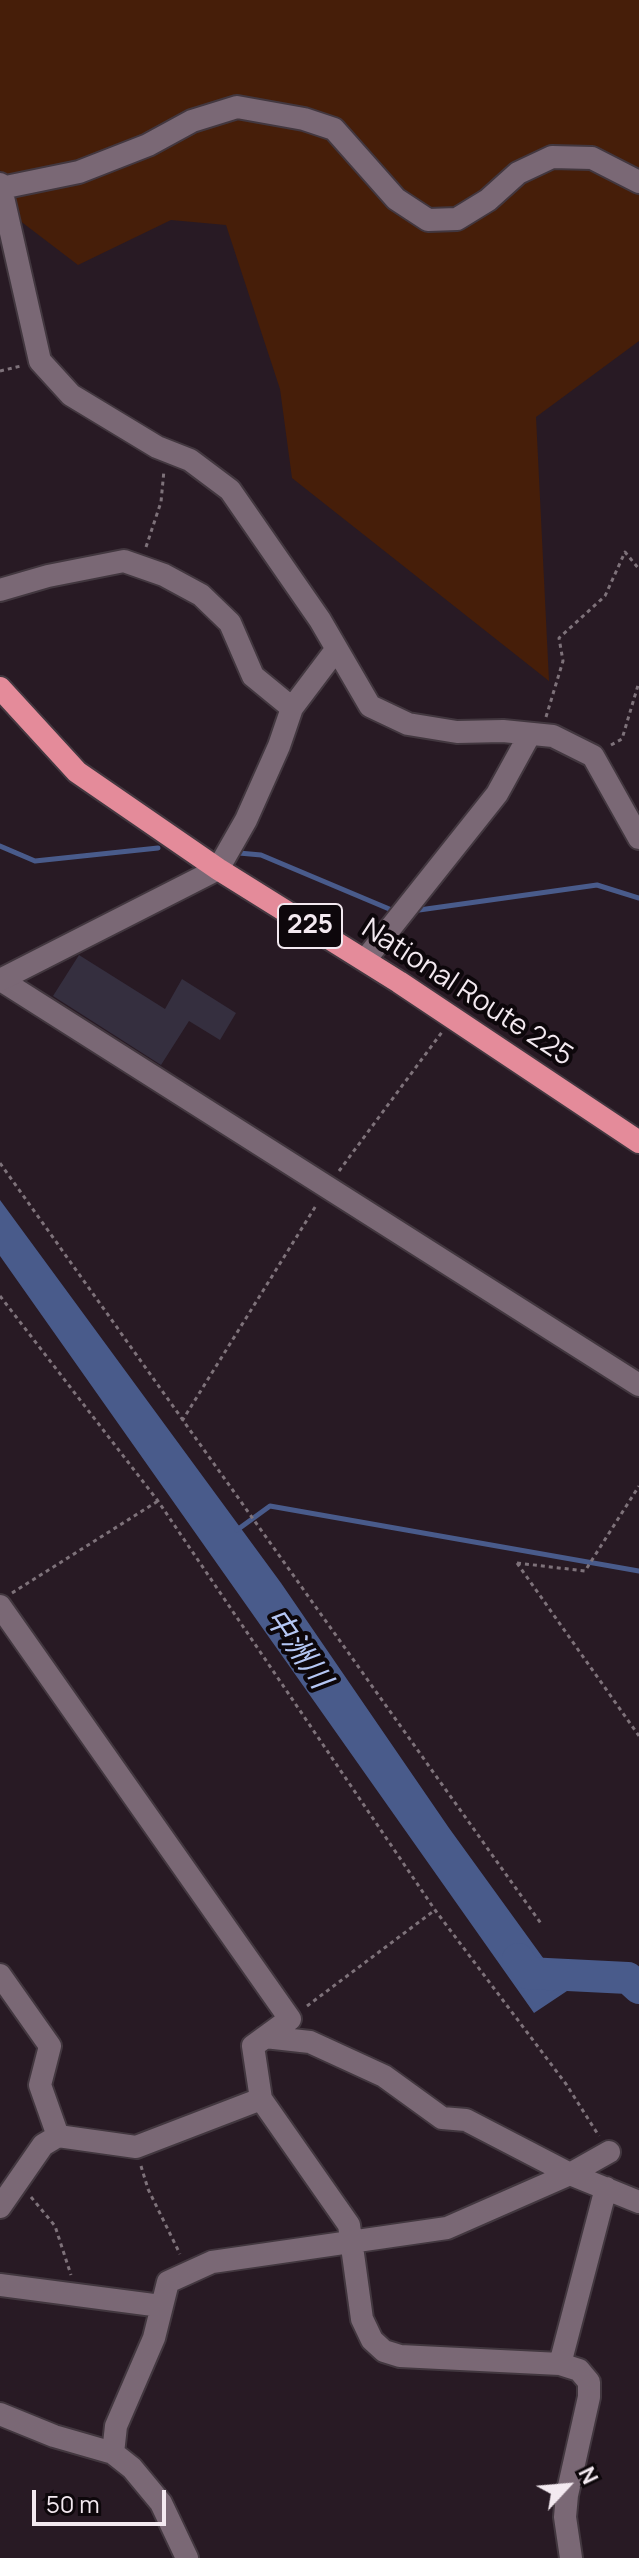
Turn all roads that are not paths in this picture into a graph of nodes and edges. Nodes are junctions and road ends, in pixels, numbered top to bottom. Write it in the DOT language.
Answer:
graph roads {
  1 [pos="639,182"];
  2 [pos="0,186"];
  3 [pos="0,590"];
  4 [pos="335,651"];
  5 [pos="0,688"];
  6 [pos="292,708"];
  7 [pos="530,734"];
  8 [pos="639,838"];
  9 [pos="218,869"];
  10 [pos="365,960"];
  11 [pos="0,980"];
  12 [pos="639,1142"];
  13 [pos="639,1385"];
  14 [pos="0,1603"];
  15 [pos="0,1975"];
  16 [pos="265,2037"];
  17 [pos="261,2099"];
  18 [pos="58,2136"];
  19 [pos="609,2152"];
  20 [pos="570,2174"];
  21 [pos="606,2188"];
  22 [pos="639,2202"];
  23 [pos="0,2207"];
  24 [pos="352,2241"];
  25 [pos="0,2285"];
  26 [pos="161,2306"];
  27 [pos="560,2364"];
  28 [pos="0,2414"];
  29 [pos="113,2453"];
  30 [pos="187,2558"];
  31 [pos="571,2558"];
  1 -- 2 [label="street"];
  2 -- 4 [label="street"];
  3 -- 6 [label="street"];
  4 -- 6 [label="street"];
  4 -- 7 [label="street"];
  5 -- 9 [label="highway, National Route 225 / 225"];
  6 -- 9 [label="street"];
  7 -- 8 [label="street"];
  7 -- 10 [label="street"];
  9 -- 10 [label="highway, National Route 225 / 225"];
  9 -- 11 [label="street"];
  10 -- 12 [label="highway, National Route 225 / 225"];
  11 -- 13 [label="street"];
  14 -- 16 [label="street"];
  15 -- 18 [label="street"];
  16 -- 17 [label="street"];
  16 -- 20 [label="street"];
  17 -- 18 [label="street"];
  17 -- 24 [label="street"];
  18 -- 23 [label="street"];
  19 -- 20 [label="street"];
  20 -- 21 [label="street"];
  20 -- 24 [label="street"];
  21 -- 22 [label="street"];
  21 -- 27 [label="street"];
  24 -- 26 [label="street"];
  24 -- 27 [label="street"];
  25 -- 26 [label="street"];
  26 -- 29 [label="street"];
  27 -- 31 [label="street"];
  28 -- 29 [label="street"];
  29 -- 30 [label="street"];
}
